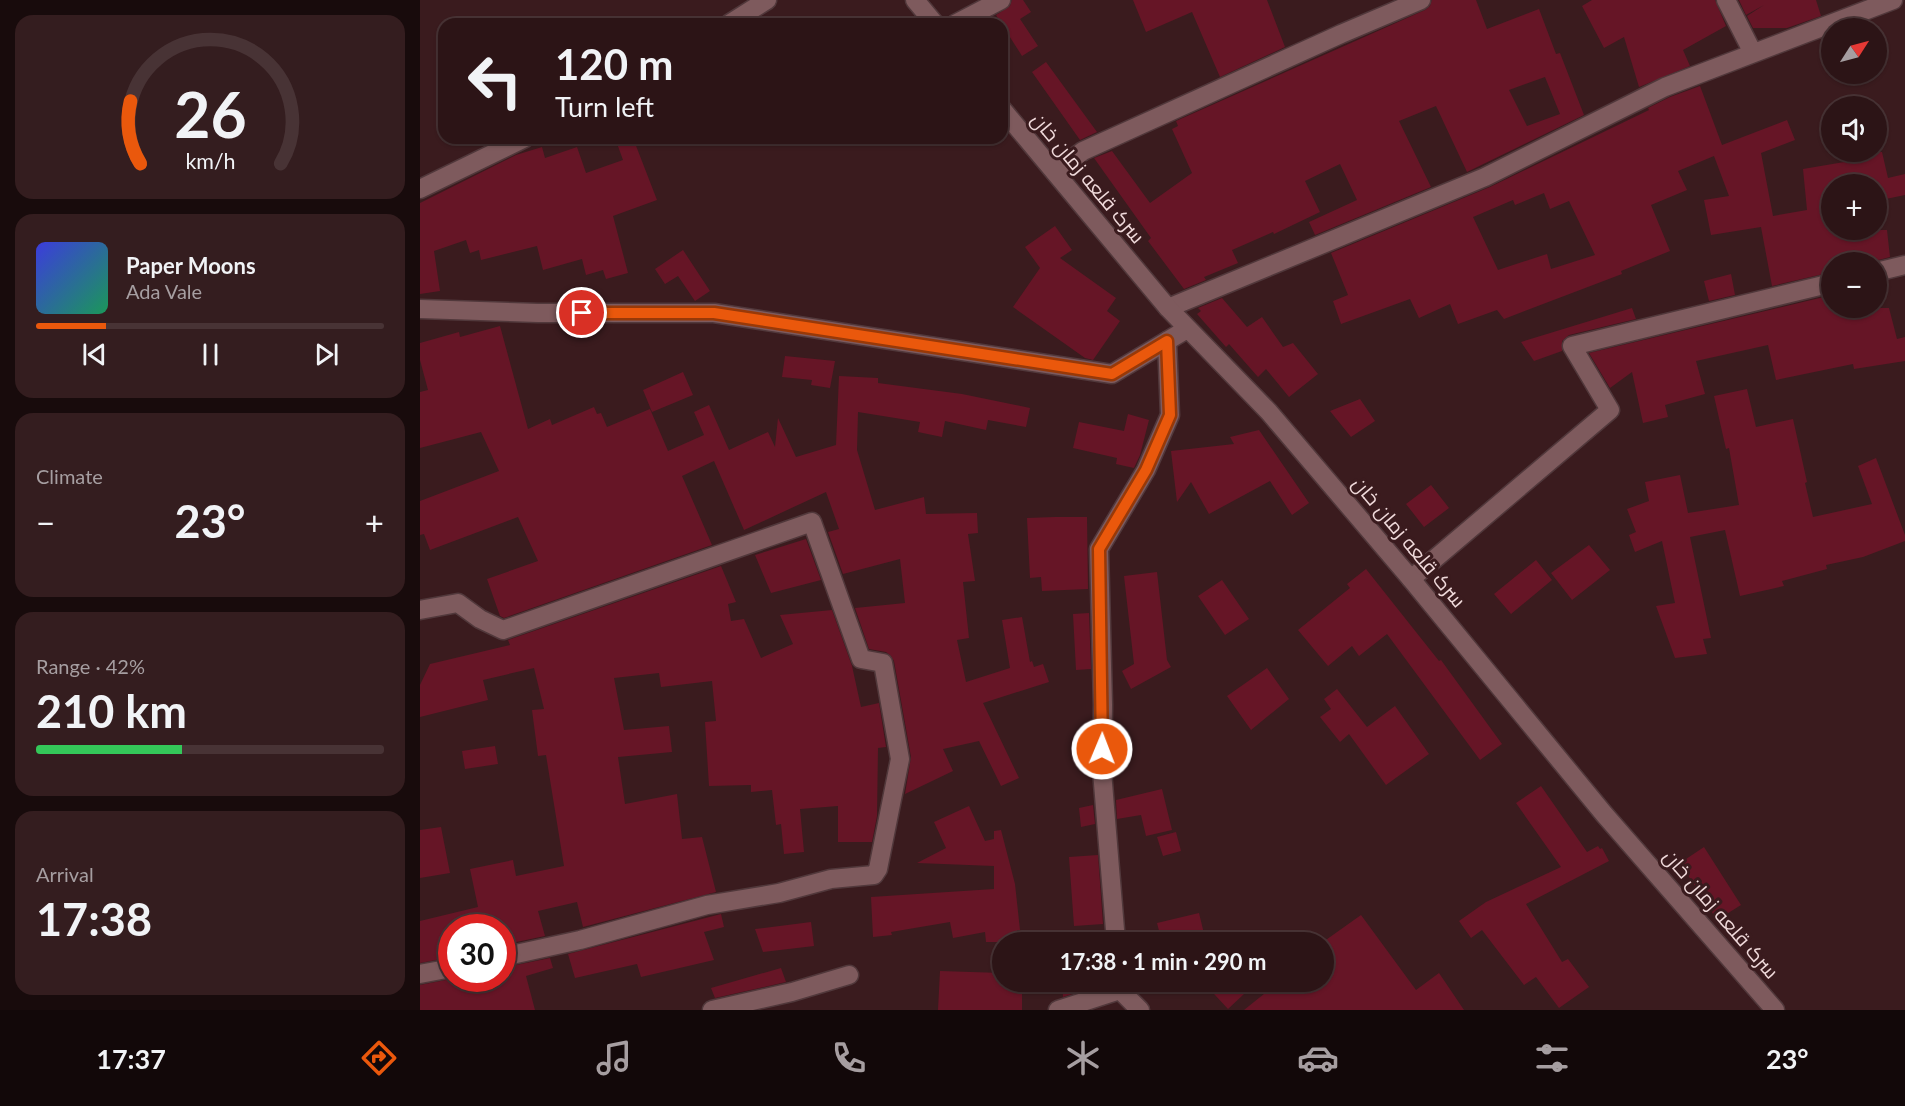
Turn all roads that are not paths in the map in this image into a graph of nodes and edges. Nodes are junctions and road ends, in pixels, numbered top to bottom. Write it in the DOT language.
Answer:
graph roads {
  1 [pos="767,0"];
  2 [pos="915,0"];
  3 [pos="1001,0"];
  4 [pos="1421,0"];
  5 [pos="1726,0"];
  6 [pos="1893,0"];
  7 [pos="738,18"];
  8 [pos="930,18"];
  9 [pos="967,18"];
  10 [pos="1753,53"];
  11 [pos="1008,116"];
  12 [pos="513,144"];
  13 [pos="1055,172"];
  14 [pos="420,189"];
  15 [pos="1905,265"];
  16 [pos="1887,269"];
  17 [pos="1821,286"];
  18 [pos="1168,308"];
  19 [pos="420,309"];
  20 [pos="1187,329"];
  21 [pos="1167,341"];
  22 [pos="1411,579"];
  23 [pos="420,610"];
  24 [pos="1115,932"];
  25 [pos="516,954"];
  26 [pos="438,971"];
  27 [pos="420,974"];
  28 [pos="849,975"];
  29 [pos="1104,992"];
  30 [pos="1125,992"];
  31 [pos="712,1010"];
  32 [pos="1058,1010"];
  33 [pos="1140,1010"];
  34 [pos="1775,1010"];
  1 -- 7 [label="street"];
  2 -- 8 [label="street"];
  3 -- 9 [label="street"];
  4 -- 13 [label="street"];
  5 -- 10 [label="street"];
  6 -- 10 [label="street"];
  10 -- 18 [label="street"];
  11 -- 13 [label="street, سرک قلعه زمان خان"];
  12 -- 14 [label="street"];
  13 -- 18 [label="street, سرک قلعه زمان خان"];
  15 -- 16 [label="street"];
  17 -- 22 [label="street"];
  18 -- 20 [label="street, سرک قلعه زمان خان"];
  19 -- 21 [label="street"];
  20 -- 21 [label="street"];
  20 -- 22 [label="street, سرک قلعه زمان خان"];
  21 -- 24 [label="street"];
  22 -- 34 [label="street, سرک قلعه زمان خان"];
  23 -- 25 [label="street"];
  26 -- 27 [label="street"];
  28 -- 31 [label="street"];
  29 -- 32 [label="street"];
  30 -- 33 [label="street"];
}
